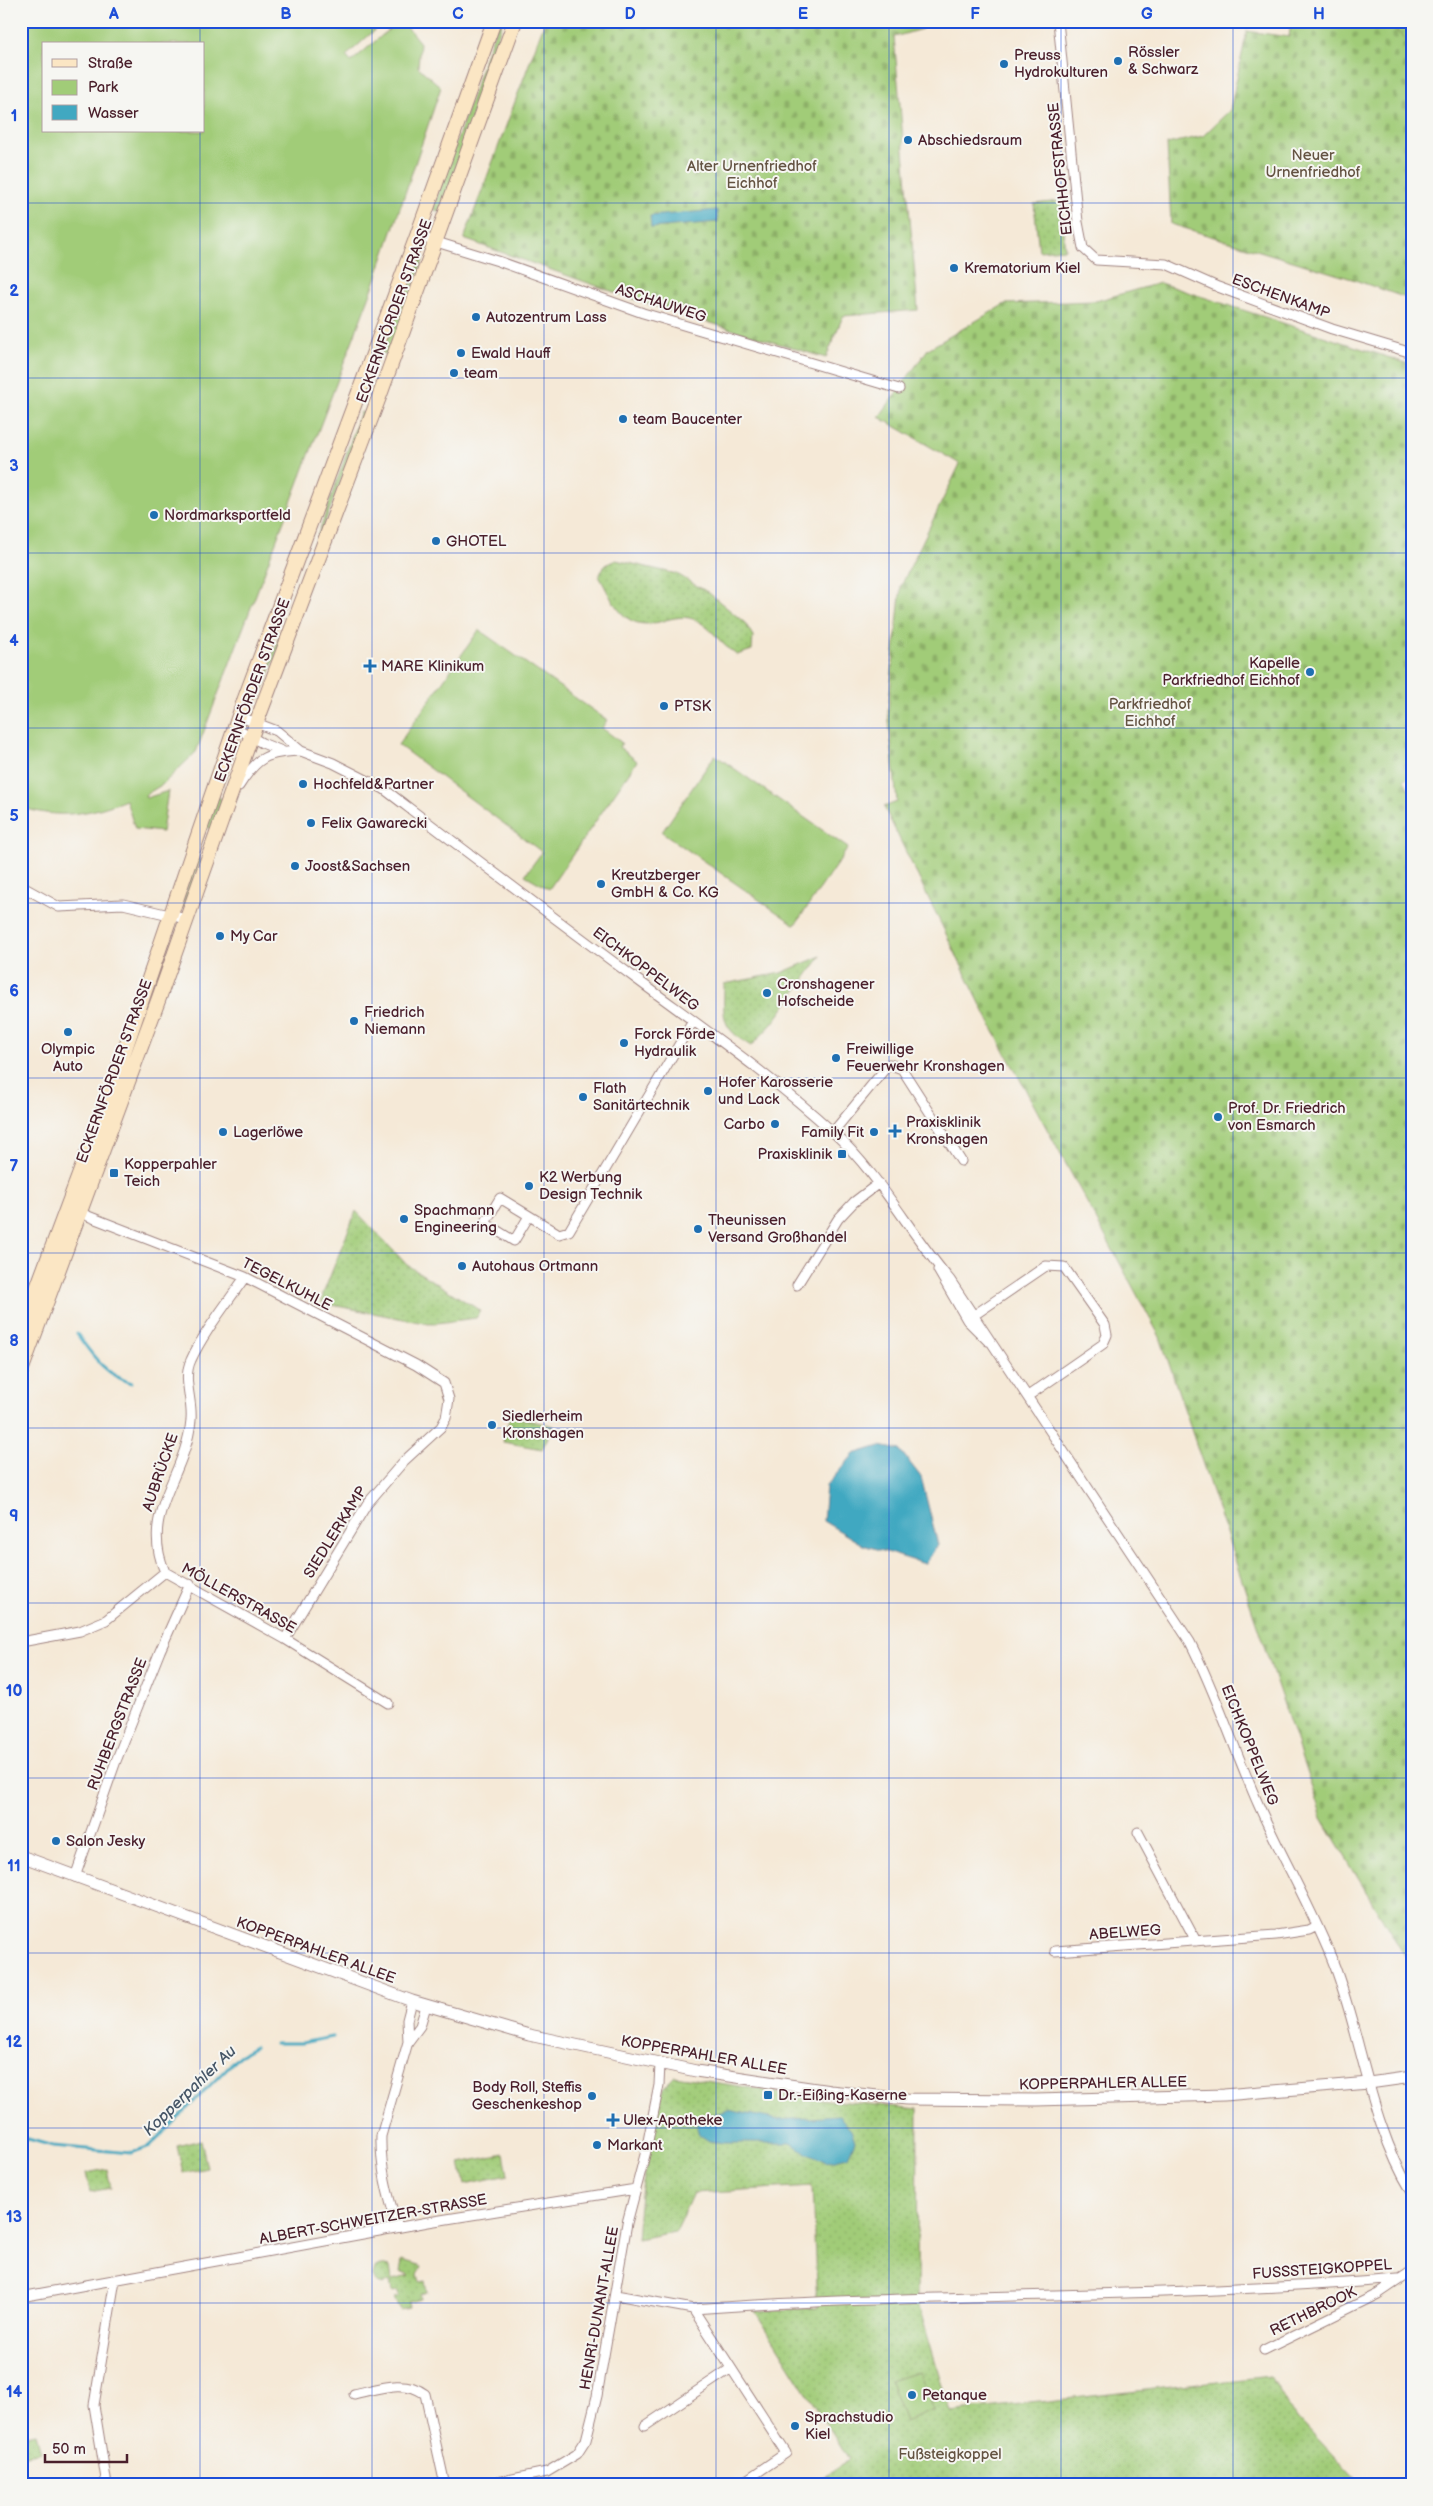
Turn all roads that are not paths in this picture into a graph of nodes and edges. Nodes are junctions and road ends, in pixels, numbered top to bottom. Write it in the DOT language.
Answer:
graph roads {
  1 [pos="494,21"];
  2 [pos="515,21"];
  3 [pos="1058,21"];
  4 [pos="417,236"];
  5 [pos="436,242"];
  6 [pos="1143,262"];
  7 [pos="1412,353"];
  8 [pos="898,389"];
  9 [pos="236,721"];
  10 [pos="256,722"];
  11 [pos="251,737"];
  12 [pos="282,751"];
  13 [pos="301,751"];
  14 [pos="232,791"];
  15 [pos="21,886"];
  16 [pos="171,915"];
  17 [pos="186,919"];
  18 [pos="693,1021"];
  19 [pos="833,1132"];
  20 [pos="961,1161"];
  21 [pos="879,1182"];
  22 [pos="74,1210"];
  23 [pos="529,1216"];
  24 [pos="245,1277"];
  25 [pos="797,1285"];
  26 [pos="971,1317"];
  27 [pos="21,1331"];
  28 [pos="21,1371"];
  29 [pos="1028,1396"];
  30 [pos="442,1427"];
  31 [pos="165,1572"];
  32 [pos="190,1584"];
  33 [pos="285,1639"];
  34 [pos="21,1642"];
  35 [pos="388,1703"];
  36 [pos="1138,1832"];
  37 [pos="21,1856"];
  38 [pos="75,1877"];
  39 [pos="1317,1926"];
  40 [pos="1196,1941"];
  41 [pos="1055,1951"];
  42 [pos="412,2001"];
  43 [pos="426,2006"];
  44 [pos="408,2042"];
  45 [pos="660,2064"];
  46 [pos="1412,2076"];
  47 [pos="1369,2083"];
  48 [pos="636,2189"];
  49 [pos="1412,2192"];
  50 [pos="398,2228"];
  51 [pos="1412,2271"];
  52 [pos="1398,2279"];
  53 [pos="115,2280"];
  54 [pos="616,2295"];
  55 [pos="21,2297"];
  56 [pos="692,2310"];
  57 [pos="1264,2350"];
  58 [pos="730,2369"];
  59 [pos="354,2394"];
  60 [pos="645,2426"];
  61 [pos="508,2483"];
  62 [pos="107,2485"];
  63 [pos="445,2485"];
  64 [pos="482,2485"];
  65 [pos="739,2485"];
  1 -- 4 [label="main road, ECKERNFÖRDER STRASSE"];
  2 -- 5 [label="main road, ECKERNFÖRDER STRASSE"];
  3 -- 6 [label="street, EICHHOFSTRASSE"];
  4 -- 5 [label="street, ASCHAUWEG"];
  4 -- 9 [label="main road, ECKERNFÖRDER STRASSE"];
  5 -- 8 [label="street, ASCHAUWEG"];
  5 -- 10 [label="main road, ECKERNFÖRDER STRASSE"];
  6 -- 7 [label="street, ESCHENKAMP"];
  9 -- 10 [label="street, EICHKOPPELWEG"];
  9 -- 11 [label="street, EICHKOPPELWEG"];
  9 -- 16 [label="main road, ECKERNFÖRDER STRASSE"];
  10 -- 11 [label="main road, ECKERNFÖRDER STRASSE"];
  10 -- 13 [label="street, EICHKOPPELWEG"];
  11 -- 12 [label="street, EICHKOPPELWEG"];
  11 -- 14 [label="main road, ECKERNFÖRDER STRASSE"];
  12 -- 13 [label="street, EICHKOPPELWEG"];
  12 -- 14 [label="street, EICHKOPPELWEG"];
  13 -- 18 [label="street, EICHKOPPELWEG"];
  14 -- 17 [label="main road, ECKERNFÖRDER STRASSE"];
  15 -- 16 [label="street"];
  16 -- 17 [label="street"];
  16 -- 22 [label="main road, ECKERNFÖRDER STRASSE"];
  17 -- 22 [label="main road, ECKERNFÖRDER STRASSE"];
  18 -- 19 [label="street, EICHKOPPELWEG"];
  18 -- 23 [label="street"];
  19 -- 20 [label="street"];
  19 -- 21 [label="street, EICHKOPPELWEG"];
  21 -- 25 [label="street"];
  21 -- 26 [label="street, EICHKOPPELWEG"];
  22 -- 24 [label="street, TEGELKUHLE"];
  22 -- 27 [label="main road, ECKERNFÖRDER STRASSE"];
  22 -- 28 [label="main road, ECKERNFÖRDER STRASSE"];
  23 -- 23 [label="street"];
  24 -- 30 [label="street, TEGELKUHLE"];
  24 -- 31 [label="street, AUBRÜCKE"];
  26 -- 29 [label="street, EICHKOPPELWEG"];
  26 -- 29 [label="street"];
  29 -- 39 [label="street, EICHKOPPELWEG"];
  30 -- 33 [label="street, SIEDLERKAMP"];
  31 -- 32 [label="street, MÖLLERSTRASSE"];
  31 -- 34 [label="street, MÖLLERSTRASSE"];
  32 -- 33 [label="street, MÖLLERSTRASSE"];
  32 -- 38 [label="street, RUHBERGSTRASSE"];
  33 -- 35 [label="street, MÖLLERSTRASSE"];
  36 -- 40 [label="street, ABELWEG"];
  37 -- 38 [label="street, KOPPERPAHLER ALLEE"];
  38 -- 42 [label="street, KOPPERPAHLER ALLEE"];
  39 -- 40 [label="street, ABELWEG"];
  39 -- 47 [label="street, EICHKOPPELWEG"];
  40 -- 41 [label="street, ABELWEG"];
  42 -- 43 [label="street, KOPPERPAHLER ALLEE"];
  42 -- 44 [label="street"];
  43 -- 44 [label="street"];
  43 -- 45 [label="street, KOPPERPAHLER ALLEE"];
  44 -- 50 [label="street"];
  45 -- 47 [label="street, KOPPERPAHLER ALLEE"];
  45 -- 48 [label="street, HENRI-DUNANT-ALLEE"];
  46 -- 47 [label="street, KOPPERPAHLER ALLEE"];
  47 -- 49 [label="street, EICHKOPPELWEG"];
  48 -- 50 [label="street, ALBERT-SCHWEITZER-STRASSE"];
  48 -- 54 [label="street, HENRI-DUNANT-ALLEE"];
  50 -- 53 [label="street, ALBERT-SCHWEITZER-STRASSE"];
  51 -- 52 [label="street, FUSSSTEIGKOPPEL"];
  52 -- 56 [label="street, FUSSSTEIGKOPPEL"];
  52 -- 57 [label="street, RETHBROOK"];
  53 -- 55 [label="street, ALBERT-SCHWEITZER-STRASSE"];
  53 -- 62 [label="street"];
  54 -- 56 [label="street, FUSSSTEIGKOPPEL"];
  54 -- 61 [label="street, HENRI-DUNANT-ALLEE"];
  56 -- 58 [label="street"];
  58 -- 60 [label="street"];
  58 -- 65 [label="street"];
  59 -- 63 [label="street"];
  61 -- 64 [label="street, HENRI-DUNANT-ALLEE"];
}
